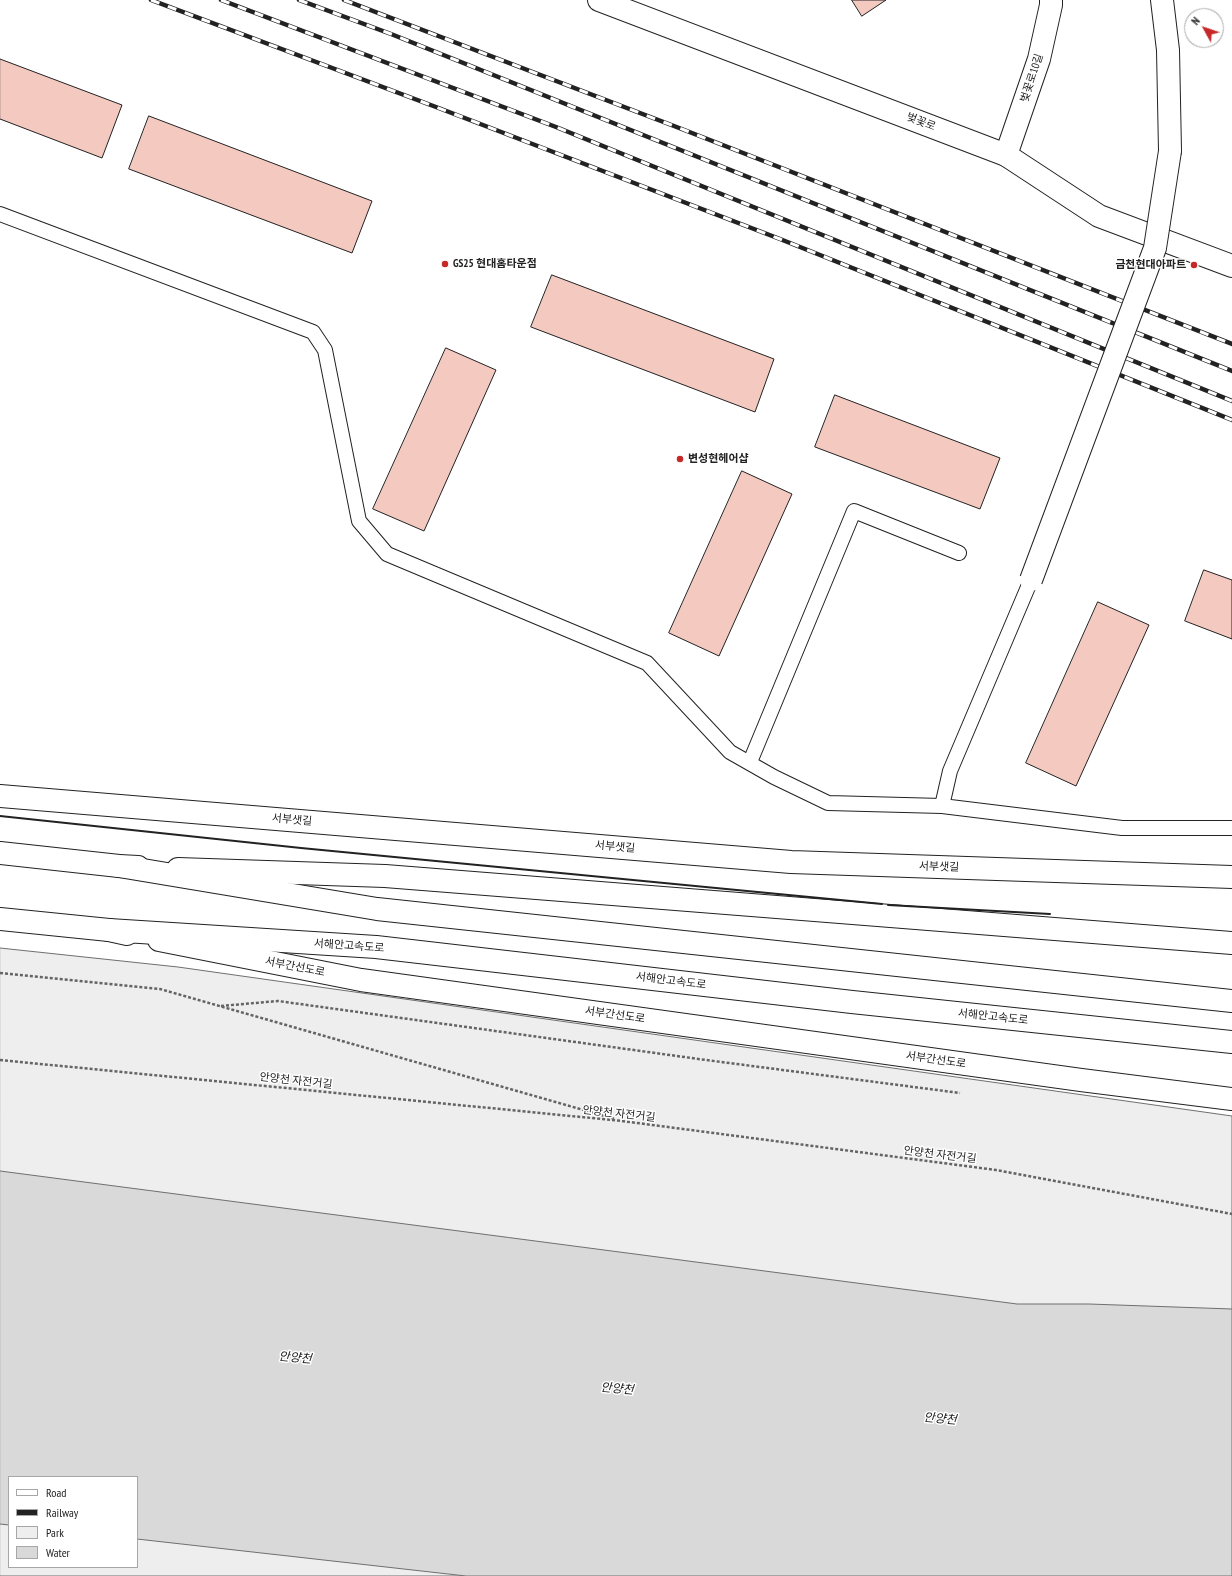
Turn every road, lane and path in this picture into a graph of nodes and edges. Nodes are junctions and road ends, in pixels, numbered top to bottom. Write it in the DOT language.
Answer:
graph roads {
  1 [pos="599,0"];
  2 [pos="1051,0"];
  3 [pos="1162,0"];
  4 [pos="1006,155"];
  5 [pos="0,214"];
  6 [pos="1232,266"];
  7 [pos="959,553"];
  8 [pos="1031,580"];
  9 [pos="750,762"];
  10 [pos="0,796"];
  11 [pos="942,806"];
  12 [pos="1232,828"];
  13 [pos="0,854"];
  14 [pos="119,866"];
  15 [pos="1232,876"];
  16 [pos="0,918"];
  17 [pos="108,930"];
  18 [pos="1232,943"];
  19 [pos="0,973"];
  20 [pos="1232,1001"];
  21 [pos="221,1006"];
  22 [pos="1232,1042"];
  23 [pos="0,1060"];
  24 [pos="965,1094"];
  25 [pos="1232,1099"];
  26 [pos="622,1121"];
  27 [pos="1232,1214"];
  1 -- 4 [label="main road, 벚꽃로"];
  2 -- 4 [label="main road, 벚꽃로10길"];
  3 -- 8 [label="main road, bridge"];
  4 -- 6 [label="main road, 벚꽃로"];
  5 -- 9 [label="lane"];
  7 -- 9 [label="lane"];
  8 -- 11 [label="lane"];
  9 -- 11 [label="lane"];
  10 -- 15 [label="main road, 서부샛길"];
  11 -- 12 [label="lane"];
  13 -- 14 [label="main road"];
  14 -- 18 [label="main road"];
  14 -- 20 [label="main road"];
  16 -- 17 [label="main road, 서부간선도로"];
  17 -- 22 [label="main road, 서해안고속도로"];
  17 -- 25 [label="main road, 서부간선도로"];
  19 -- 21 [label="path"];
  21 -- 24 [label="path"];
  21 -- 26 [label="path"];
  23 -- 26 [label="path, 안양천 자전거길"];
  26 -- 27 [label="path, 안양천 자전거길"];
}
